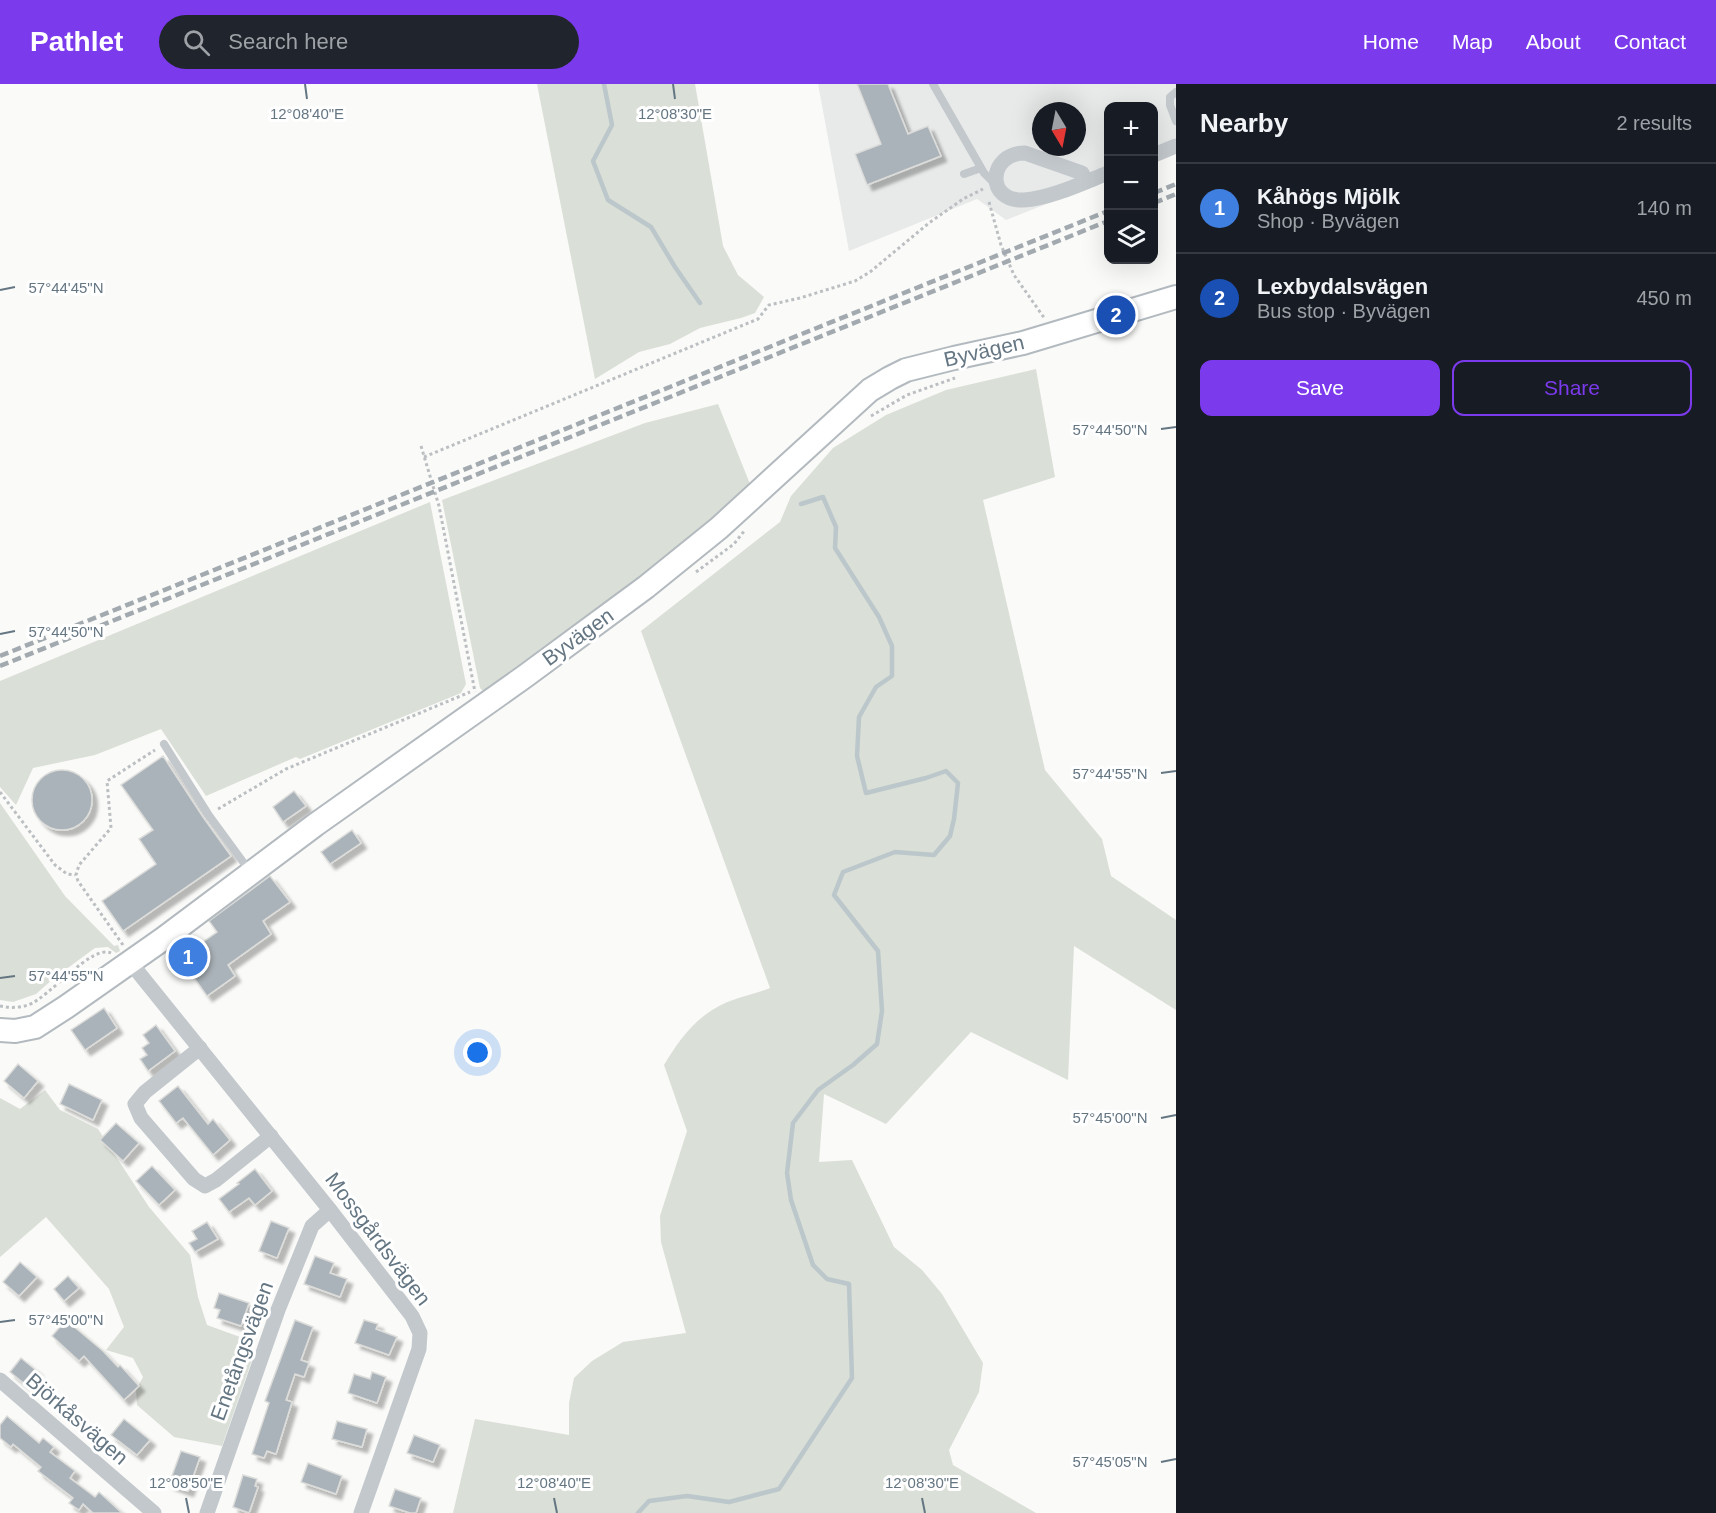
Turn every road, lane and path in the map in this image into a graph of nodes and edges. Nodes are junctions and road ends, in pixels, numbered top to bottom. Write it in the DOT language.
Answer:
graph roads {
  1 [pos="933,84"];
  2 [pos="1176,92"];
  3 [pos="1176,121"];
  4 [pos="1176,146"];
  5 [pos="1158,153"];
  6 [pos="981,168"];
  7 [pos="964,174"];
  8 [pos="1104,175"];
  9 [pos="1086,182"];
  10 [pos="991,187"];
  11 [pos="1176,297"];
  12 [pos="1055,333"];
  13 [pos="421,447"];
  14 [pos="424,457"];
  15 [pos="478,699"];
  16 [pos="164,744"];
  17 [pos="0,792"];
  18 [pos="208,814"];
  19 [pos="252,873"];
  20 [pos="76,875"];
  21 [pos="130,962"];
  22 [pos="0,1030"];
  23 [pos="200,1048"];
  24 [pos="271,1137"];
  25 [pos="330,1210"];
  26 [pos="0,1380"];
  27 [pos="154,1513"];
  28 [pos="207,1513"];
  29 [pos="361,1513"];
  1 -- 6 [label="lane"];
  2 -- 3 [label="lane"];
  4 -- 5 [label="street"];
  6 -- 7 [label="lane"];
  6 -- 10 [label="lane"];
  8 -- 9 [label="street"];
  9 -- 10 [label="street"];
  9 -- 10 [label="street"];
  10 -- 12 [label="path"];
  10 -- 14 [label="path"];
  11 -- 12 [label="street, Byvägen"];
  12 -- 15 [label="street, Byvägen"];
  13 -- 14 [label="path"];
  14 -- 15 [label="path"];
  15 -- 18 [label="path"];
  15 -- 19 [label="street, Byvägen"];
  16 -- 18 [label="lane"];
  16 -- 20 [label="path"];
  17 -- 20 [label="path"];
  18 -- 19 [label="lane"];
  19 -- 21 [label="street, Byvägen"];
  20 -- 21 [label="path"];
  21 -- 22 [label="street, Byvägen"];
  21 -- 23 [label="street, Mossgårdsvägen"];
  23 -- 24 [label="street, Mossgårdsvägen"];
  23 -- 24 [label="street"];
  24 -- 25 [label="street, Mossgårdsvägen"];
  25 -- 28 [label="street, Enetångsvägen"];
  25 -- 29 [label="street, Mossgårdsvägen"];
  26 -- 27 [label="street, Björkåsvägen"];
}
